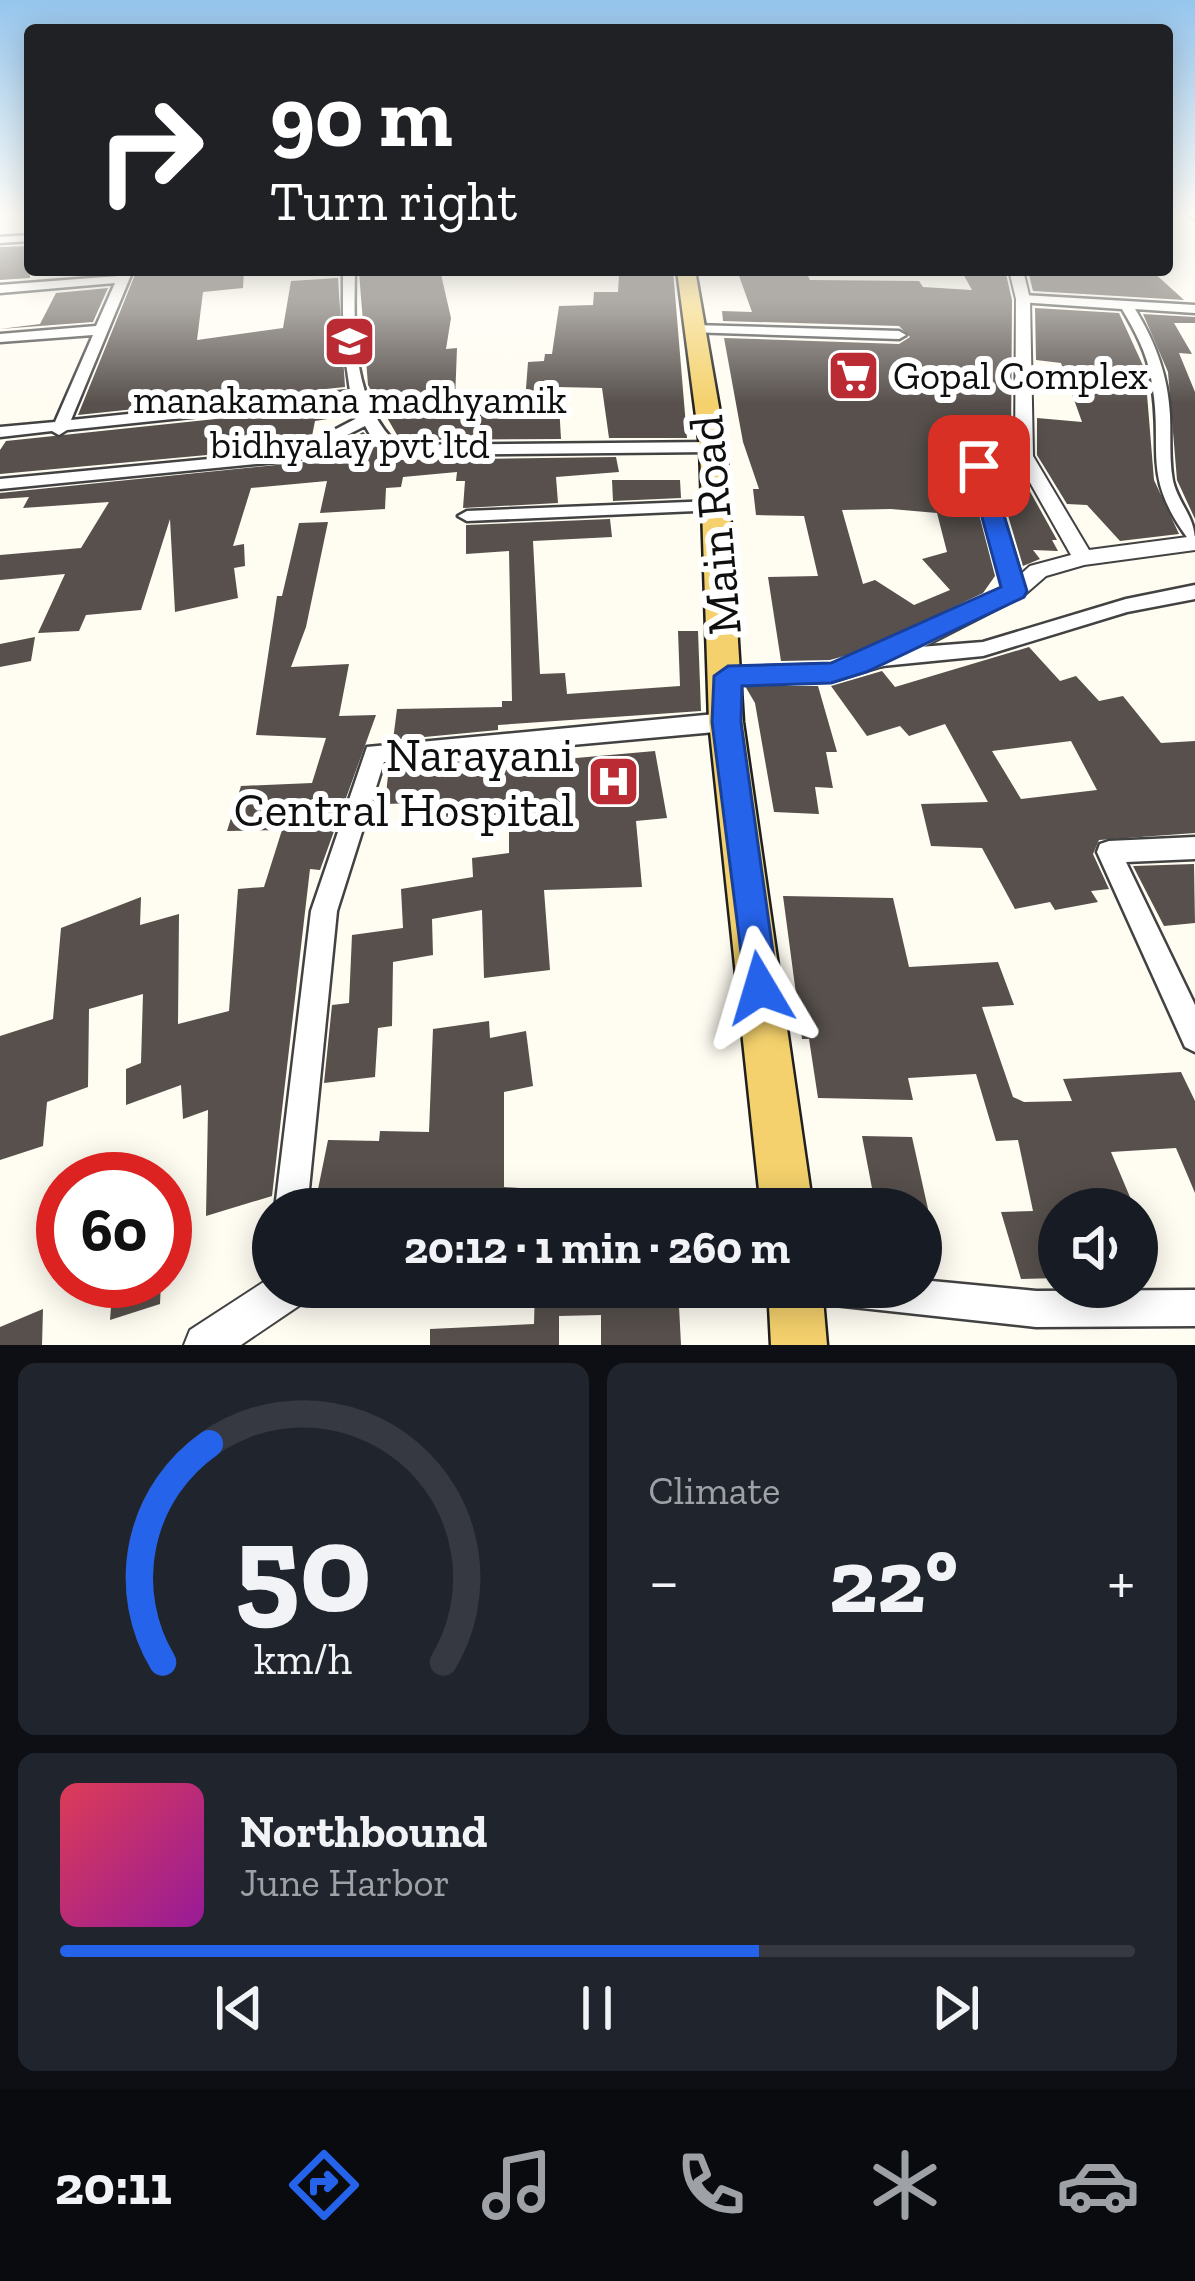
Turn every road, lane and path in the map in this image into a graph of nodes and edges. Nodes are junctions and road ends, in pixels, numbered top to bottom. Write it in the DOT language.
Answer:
graph roads {
  1 [pos="99,278"];
  2 [pos="123,278"];
  3 [pos="349,278"];
  4 [pos="687,278"];
  5 [pos="1013,278"];
  6 [pos="0,289"];
  7 [pos="1023,299"];
  8 [pos="1128,308"];
  9 [pos="1195,309"];
  10 [pos="101,329"];
  11 [pos="694,329"];
  12 [pos="898,335"];
  13 [pos="0,338"];
  14 [pos="356,395"];
  15 [pos="368,418"];
  16 [pos="59,430"];
  17 [pos="0,432"];
  18 [pos="713,446"];
  19 [pos="1024,456"];
  20 [pos="0,484"];
  21 [pos="713,506"];
  22 [pos="467,516"];
  23 [pos="1195,540"];
  24 [pos="1083,558"];
  25 [pos="1015,591"];
  26 [pos="1195,592"];
  27 [pos="882,658"];
  28 [pos="728,676"];
  29 [pos="726,722"];
  30 [pos="1195,848"];
  31 [pos="1195,1037"];
  32 [pos="293,1188"];
  33 [pos="784,1188"];
  34 [pos="942,1299"];
  35 [pos="258,1308"];
  36 [pos="796,1308"];
  37 [pos="1195,1308"];
  38 [pos="205,1345"];
  39 [pos="799,1345"];
  1 -- 6 [label="street"];
  2 -- 10 [label="street"];
  3 -- 14 [label="street"];
  4 -- 11 [label="main road, Main Road"];
  5 -- 7 [label="street"];
  7 -- 8 [label="street"];
  7 -- 19 [label="street"];
  8 -- 9 [label="street"];
  8 -- 23 [label="street"];
  10 -- 13 [label="street"];
  10 -- 16 [label="street"];
  11 -- 12 [label="street"];
  11 -- 18 [label="main road, Main Road"];
  14 -- 15 [label="street"];
  14 -- 16 [label="street"];
  15 -- 18 [label="street"];
  15 -- 20 [label="street"];
  16 -- 17 [label="street"];
  18 -- 21 [label="main road, Main Road"];
  19 -- 24 [label="street"];
  19 -- 25 [label="street"];
  21 -- 22 [label="street"];
  21 -- 28 [label="main road, Main Road"];
  23 -- 24 [label="street"];
  24 -- 25 [label="street"];
  25 -- 27 [label="street"];
  26 -- 27 [label="street"];
  27 -- 28 [label="street"];
  28 -- 29 [label="main road, Main Road"];
  29 -- 32 [label="street"];
  29 -- 33 [label="main road, Main Road"];
  30 -- 31 [label="street"];
  34 -- 37 [label="street"];
  35 -- 38 [label="street"];
  36 -- 39 [label="main road"];
}
